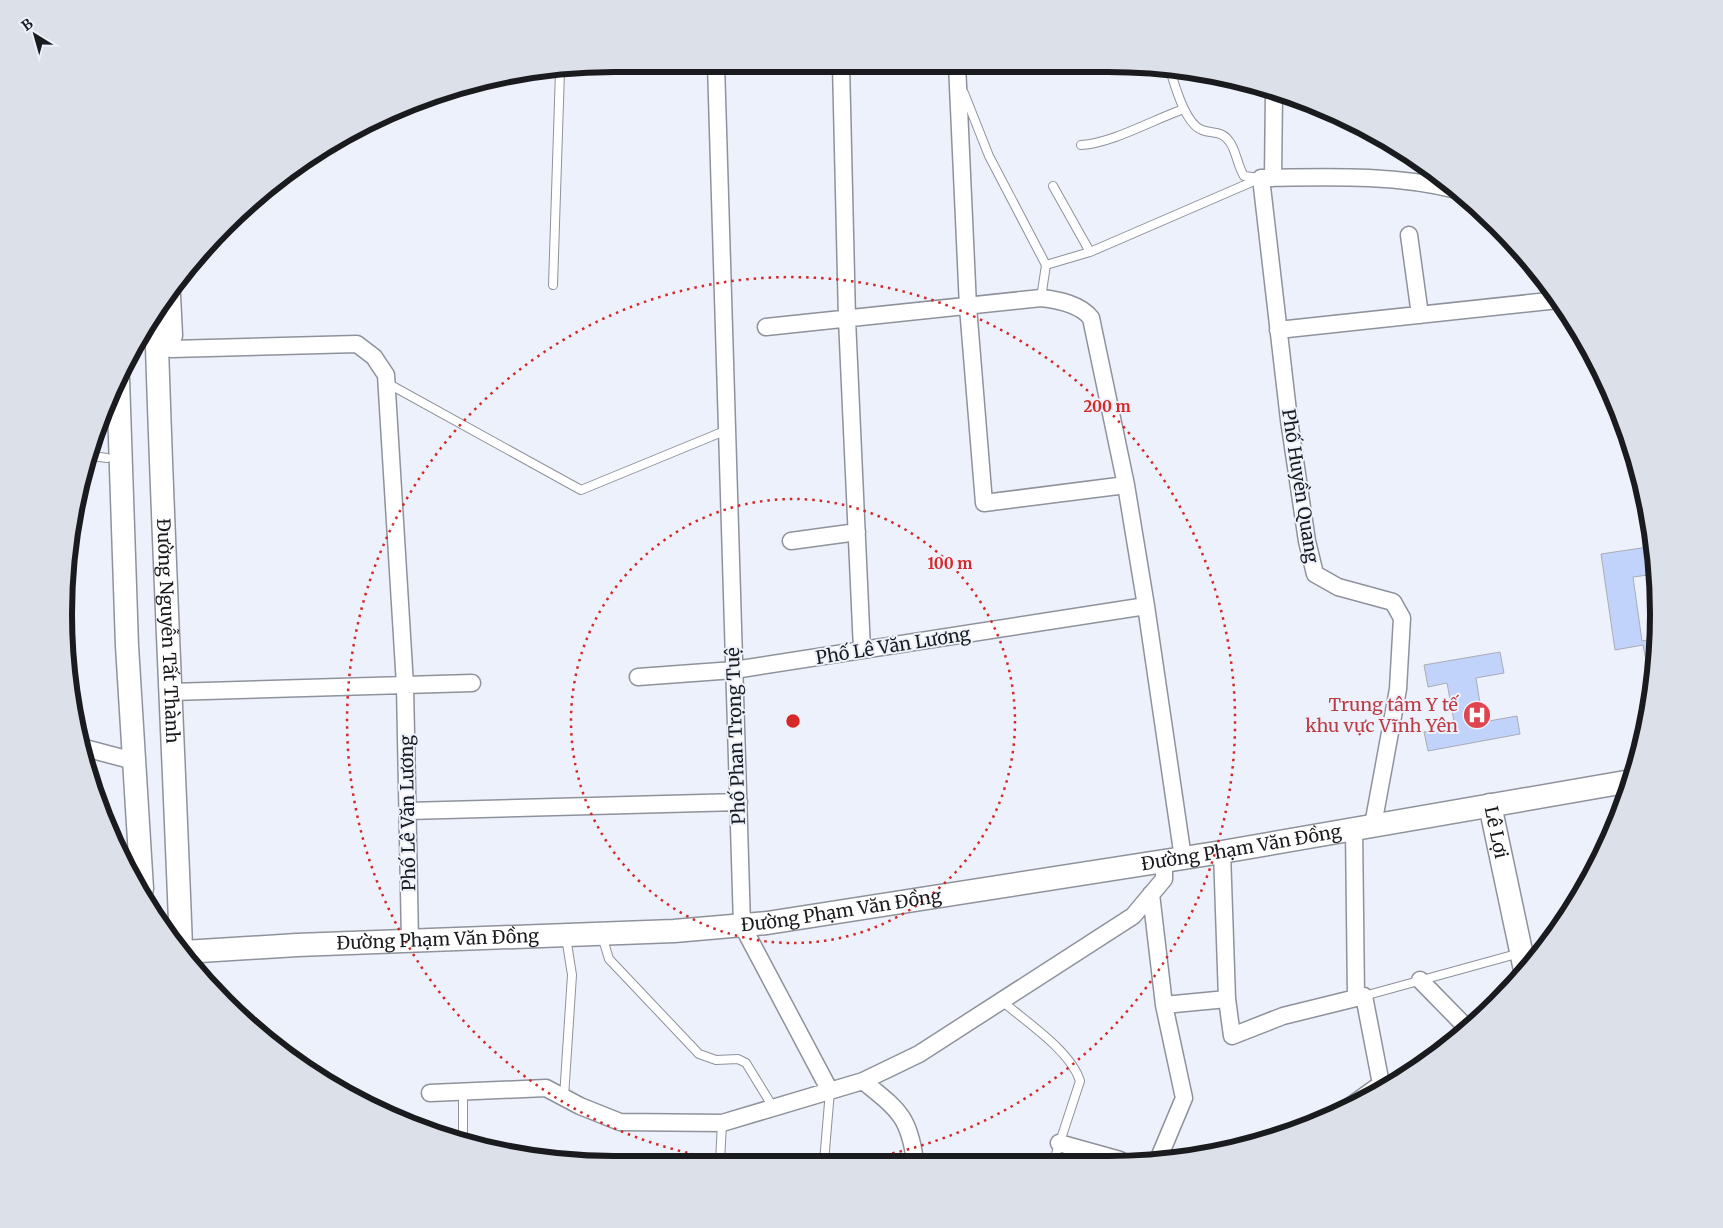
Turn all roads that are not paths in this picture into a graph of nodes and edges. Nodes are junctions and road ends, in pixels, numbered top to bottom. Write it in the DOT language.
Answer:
graph roads {
  1 [pos="716,72"];
  2 [pos="841,72"];
  3 [pos="957,72"];
  4 [pos="958,72"];
  5 [pos="560,76"];
  6 [pos="1172,76"];
  7 [pos="1273,98"];
  8 [pos="1184,109"];
  9 [pos="1081,145"];
  10 [pos="1267,178"];
  11 [pos="1054,186"];
  12 [pos="1441,186"];
  13 [pos="1408,235"];
  14 [pos="1090,252"];
  15 [pos="1046,265"];
  16 [pos="553,285"];
  17 [pos="1041,298"];
  18 [pos="1551,301"];
  19 [pos="169,305"];
  20 [pos="968,306"];
  21 [pos="1420,315"];
  22 [pos="847,319"];
  23 [pos="156,325"];
  24 [pos="766,327"];
  25 [pos="1278,330"];
  26 [pos="171,349"];
  27 [pos="387,383"];
  28 [pos="119,396"];
  29 [pos="727,430"];
  30 [pos="101,439"];
  31 [pos="99,457"];
  32 [pos="1126,485"];
  33 [pos="162,530"];
  34 [pos="123,532"];
  35 [pos="857,532"];
  36 [pos="791,541"];
  37 [pos="1146,606"];
  38 [pos="862,650"];
  39 [pos="734,670"];
  40 [pos="638,678"];
  41 [pos="472,683"];
  42 [pos="405,685"];
  43 [pos="172,692"];
  44 [pos="90,749"];
  45 [pos="134,761"];
  46 [pos="1624,781"];
  47 [pos="739,802"];
  48 [pos="1490,805"];
  49 [pos="408,811"];
  50 [pos="1364,827"];
  51 [pos="1222,852"];
  52 [pos="1173,859"];
  53 [pos="141,878"];
  54 [pos="1151,894"];
  55 [pos="742,925"];
  56 [pos="601,934"];
  57 [pos="566,935"];
  58 [pos="181,939"];
  59 [pos="410,941"];
  60 [pos="191,952"];
  61 [pos="1524,961"];
  62 [pos="1420,980"];
  63 [pos="1360,997"];
  64 [pos="1227,999"];
  65 [pos="1002,1001"];
  66 [pos="1164,1005"];
  67 [pos="1463,1024"];
  68 [pos="863,1081"];
  69 [pos="1381,1083"];
  70 [pos="830,1091"];
  71 [pos="463,1092"];
  72 [pos="430,1093"];
  73 [pos="564,1097"];
  74 [pos="774,1108"];
  75 [pos="722,1123"];
  76 [pos="463,1134"];
  77 [pos="1059,1142"];
  78 [pos="1161,1153"];
  79 [pos="720,1156"];
  80 [pos="825,1156"];
  81 [pos="914,1156"];
  82 [pos="1055,1156"];
  83 [pos="1106,1156"];
  1 -- 29 [label="street, Phố Phan Trọng Tuệ"];
  2 -- 22 [label="street"];
  3 -- 20 [label="street"];
  4 -- 15 [label="lane"];
  5 -- 16 [label="lane"];
  6 -- 8 [label="lane"];
  7 -- 10 [label="street, Phố Huyền Quang"];
  8 -- 9 [label="lane"];
  8 -- 10 [label="lane"];
  10 -- 12 [label="street"];
  10 -- 14 [label="lane"];
  10 -- 25 [label="street, Phố Huyền Quang"];
  11 -- 14 [label="lane"];
  13 -- 21 [label="street"];
  14 -- 15 [label="lane"];
  15 -- 17 [label="lane"];
  17 -- 20 [label="street"];
  17 -- 32 [label="street"];
  18 -- 21 [label="street"];
  19 -- 26 [label="street"];
  20 -- 22 [label="street"];
  20 -- 32 [label="street"];
  21 -- 25 [label="street"];
  22 -- 24 [label="street"];
  22 -- 35 [label="street"];
  23 -- 33 [label="street, Đường Nguyễn Tất Thành"];
  25 -- 50 [label="street, Phố Huyền Quang"];
  26 -- 27 [label="street"];
  26 -- 33 [label="street"];
  27 -- 29 [label="lane"];
  27 -- 42 [label="street, Phố Lê Văn Lương"];
  28 -- 34 [label="street"];
  29 -- 39 [label="street, Phố Phan Trọng Tuệ"];
  30 -- 31 [label="street"];
  31 -- 34 [label="street"];
  32 -- 37 [label="street"];
  33 -- 43 [label="street, Đường Nguyễn Tất Thành"];
  34 -- 45 [label="street"];
  35 -- 36 [label="street"];
  35 -- 38 [label="street"];
  37 -- 38 [label="street, Phố Lê Văn Lương"];
  37 -- 52 [label="street"];
  38 -- 39 [label="street, Phố Lê Văn Lương"];
  39 -- 40 [label="street, Phố Lê Văn Lương"];
  39 -- 47 [label="street, Phố Phan Trọng Tuệ"];
  41 -- 42 [label="street"];
  42 -- 43 [label="street"];
  42 -- 49 [label="street, Phố Lê Văn Lương"];
  43 -- 58 [label="street, Đường Nguyễn Tất Thành"];
  44 -- 45 [label="street"];
  45 -- 53 [label="street"];
  46 -- 48 [label="street, Lê Lợi"];
  47 -- 49 [label="street"];
  47 -- 55 [label="street, Phố Phan Trọng Tuệ"];
  48 -- 50 [label="street, Đường Phạm Văn Đồng"];
  48 -- 61 [label="street, Lê Lợi"];
  49 -- 59 [label="street, Phố Lê Văn Lương"];
  50 -- 51 [label="street, Đường Phạm Văn Đồng"];
  50 -- 63 [label="street"];
  51 -- 52 [label="street, Đường Phạm Văn Đồng"];
  51 -- 64 [label="street"];
  52 -- 54 [label="street"];
  52 -- 55 [label="street, Đường Phạm Văn Đồng"];
  54 -- 65 [label="street"];
  54 -- 66 [label="street"];
  55 -- 56 [label="street, Đường Phạm Văn Đồng"];
  55 -- 70 [label="street"];
  56 -- 57 [label="street, Đường Phạm Văn Đồng"];
  56 -- 74 [label="lane"];
  57 -- 59 [label="street, Đường Phạm Văn Đồng"];
  57 -- 73 [label="lane"];
  59 -- 60 [label="street, Đường Phạm Văn Đồng"];
  61 -- 62 [label="lane"];
  62 -- 63 [label="lane"];
  62 -- 67 [label="street"];
  63 -- 64 [label="street"];
  63 -- 69 [label="street"];
  64 -- 66 [label="street"];
  65 -- 68 [label="street"];
  65 -- 77 [label="lane"];
  66 -- 78 [label="street"];
  68 -- 70 [label="street"];
  68 -- 81 [label="street"];
  70 -- 74 [label="street"];
  70 -- 80 [label="lane"];
  71 -- 72 [label="street"];
  71 -- 73 [label="street"];
  71 -- 76 [label="lane"];
  73 -- 75 [label="street"];
  74 -- 75 [label="street"];
  75 -- 79 [label="lane"];
  77 -- 82 [label="lane"];
  77 -- 83 [label="street"];
}
